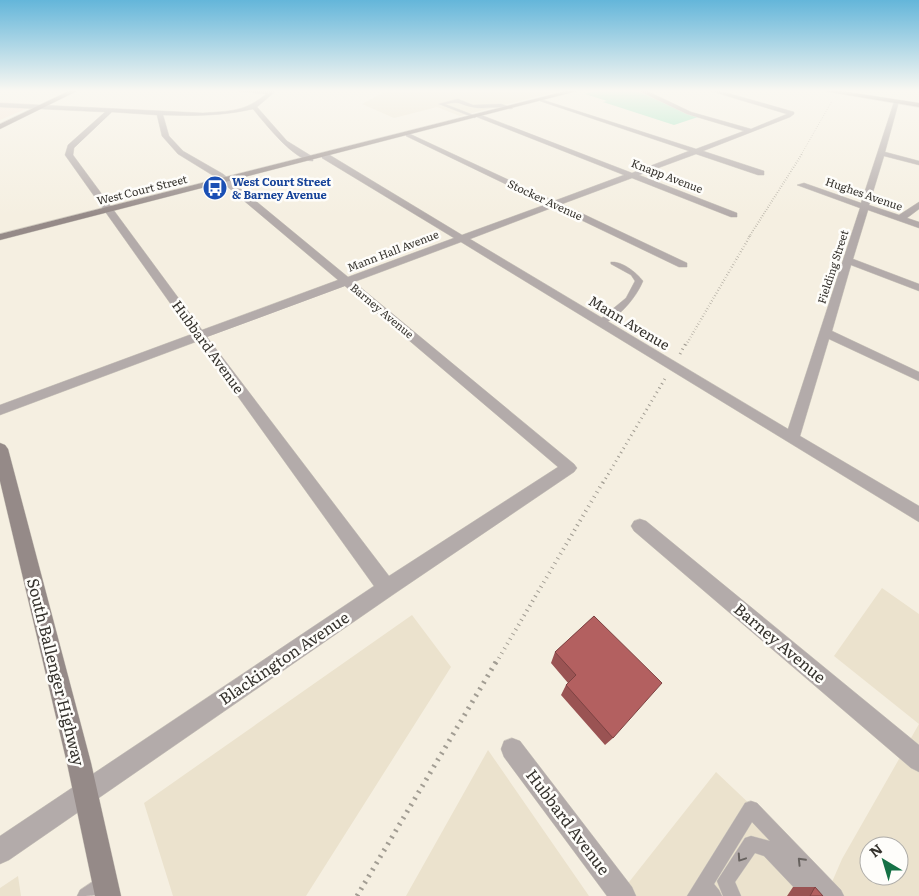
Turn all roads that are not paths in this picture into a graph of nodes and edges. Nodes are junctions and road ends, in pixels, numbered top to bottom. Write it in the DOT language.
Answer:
graph roads {
  1 [pos="87,132"];
  2 [pos="165,132"];
  3 [pos="276,132"];
  4 [pos="420,132"];
  5 [pos="516,132"];
  6 [pos="637,132"];
  7 [pos="749,132"];
  8 [pos="888,132"];
  9 [pos="408,135"];
  10 [pos="695,151"];
  11 [pos="882,153"];
  12 [pos="325,156"];
  13 [pos="310,159"];
  14 [pos="919,163"];
  15 [pos="761,173"];
  16 [pos="630,175"];
  17 [pos="226,181"];
  18 [pos="801,185"];
  19 [pos="554,204"];
  20 [pos="919,205"];
  21 [pos="865,207"];
  22 [pos="108,210"];
  23 [pos="734,215"];
  24 [pos="900,219"];
  25 [pos="919,225"];
  26 [pos="0,237"];
  27 [pos="461,239"];
  28 [pos="849,261"];
  29 [pos="613,263"];
  30 [pos="683,265"];
  31 [pos="347,282"];
  32 [pos="919,288"];
  33 [pos="601,324"];
  34 [pos="825,332"];
  35 [pos="200,336"];
  36 [pos="919,377"];
  37 [pos="0,410"];
  38 [pos="792,439"];
  39 [pos="0,449"];
  40 [pos="569,468"];
  41 [pos="919,515"];
  42 [pos="640,526"];
  43 [pos="387,588"];
  44 [pos="512,749"];
  45 [pos="919,760"];
  46 [pos="86,794"];
  47 [pos="0,851"];
  48 [pos="106,889"];
  49 [pos="704,892"];
  50 [pos="86,896"];
  51 [pos="623,896"];
  52 [pos="732,896"];
  53 [pos="814,896"];
  54 [pos="835,896"];
  1 -- 22 [label="street, Hubbard Avenue"];
  2 -- 17 [label="street, Barney Avenue"];
  3 -- 13 [label="street"];
  4 -- 9 [label="street, West Court Street"];
  5 -- 16 [label="street, Knapp Avenue"];
  6 -- 10 [label="street"];
  7 -- 10 [label="street, Mann Hall Avenue"];
  8 -- 11 [label="street, Fielding Street"];
  9 -- 12 [label="street, West Court Street"];
  9 -- 19 [label="street, Stocker Avenue"];
  10 -- 15 [label="street"];
  10 -- 16 [label="street, Mann Hall Avenue"];
  11 -- 14 [label="street"];
  11 -- 21 [label="street, Fielding Street"];
  12 -- 13 [label="street, West Court Street"];
  12 -- 27 [label="street, Mann Avenue"];
  13 -- 17 [label="street, West Court Street"];
  16 -- 19 [label="street, Mann Hall Avenue"];
  16 -- 23 [label="street, Knapp Avenue"];
  17 -- 22 [label="street, West Court Street"];
  17 -- 31 [label="street, Barney Avenue"];
  18 -- 21 [label="street, Hughes Avenue"];
  19 -- 27 [label="street, Mann Hall Avenue"];
  19 -- 30 [label="street, Stocker Avenue"];
  20 -- 24 [label="street"];
  21 -- 24 [label="street, Hughes Avenue"];
  21 -- 28 [label="street, Fielding Street"];
  22 -- 26 [label="street, West Court Street"];
  22 -- 35 [label="street, Hubbard Avenue"];
  24 -- 25 [label="street, Hughes Avenue"];
  27 -- 31 [label="street, Mann Hall Avenue"];
  27 -- 33 [label="street, Mann Avenue"];
  28 -- 32 [label="street"];
  28 -- 34 [label="street, Fielding Street"];
  29 -- 33 [label="lane"];
  31 -- 35 [label="street, Mann Hall Avenue"];
  31 -- 40 [label="street, Barney Avenue"];
  33 -- 38 [label="street, Mann Avenue"];
  34 -- 36 [label="street"];
  34 -- 38 [label="street, Fielding Street"];
  35 -- 37 [label="street, Mann Hall Avenue"];
  35 -- 43 [label="street, Hubbard Avenue"];
  38 -- 41 [label="street, Mann Avenue"];
  39 -- 46 [label="street, South Ballenger Highway"];
  40 -- 43 [label="street, Blackington Avenue"];
  42 -- 45 [label="street, Barney Avenue"];
  43 -- 46 [label="street, Blackington Avenue"];
  44 -- 51 [label="street, Hubbard Avenue"];
  46 -- 47 [label="street, Blackington Avenue"];
  46 -- 48 [label="street, South Ballenger Highway"];
  48 -- 50 [label="lane"];
  54 -- 49 [label="lane, one-way"];
  53 -- 52 [label="lane, one-way"];
}
